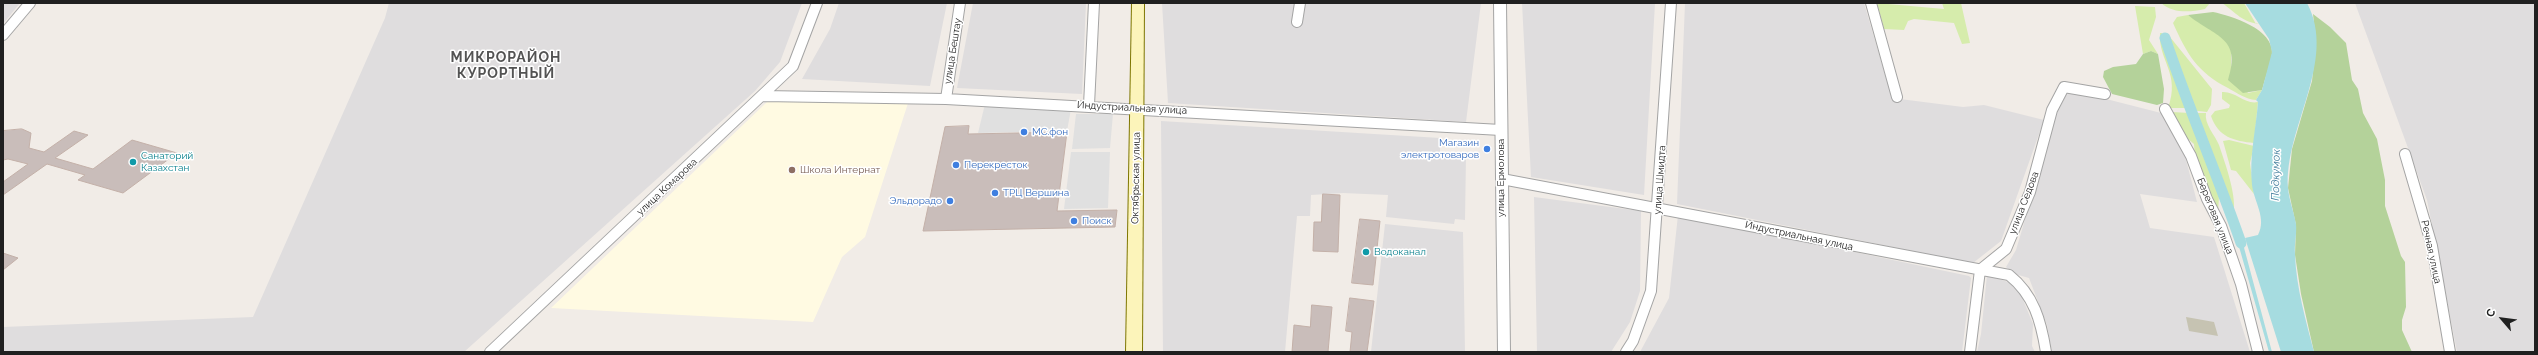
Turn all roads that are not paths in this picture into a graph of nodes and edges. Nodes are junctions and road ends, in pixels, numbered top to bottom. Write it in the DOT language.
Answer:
graph roads {
  1 [pos="30,3"];
  2 [pos="817,3"];
  3 [pos="960,3"];
  4 [pos="1094,3"];
  5 [pos="1138,3"];
  6 [pos="1300,3"];
  7 [pos="1500,3"];
  8 [pos="1671,3"];
  9 [pos="1871,3"];
  10 [pos="1297,22"];
  11 [pos="3,35"];
  12 [pos="2105,94"];
  13 [pos="763,96"];
  14 [pos="1897,97"];
  15 [pos="946,99"];
  16 [pos="1089,105"];
  17 [pos="1137,108"];
  18 [pos="2165,109"];
  19 [pos="1501,130"];
  20 [pos="2405,154"];
  21 [pos="1502,179"];
  22 [pos="1658,207"];
  23 [pos="1980,270"];
  24 [pos="490,352"];
  25 [pos="1134,352"];
  26 [pos="1504,352"];
  27 [pos="1626,352"];
  28 [pos="1970,352"];
  29 [pos="2046,352"];
  30 [pos="2258,352"];
  31 [pos="2450,352"];
  1 -- 11 [label="street"];
  2 -- 13 [label="street, улица Комарова"];
  3 -- 15 [label="street, улица Бештау"];
  4 -- 16 [label="street"];
  5 -- 17 [label="main road, Октябрьская улица"];
  6 -- 10 [label="street"];
  7 -- 19 [label="street, улица Ермолова"];
  8 -- 22 [label="street, улица Шмидта"];
  9 -- 14 [label="street"];
  12 -- 23 [label="street, улица Седова"];
  13 -- 15 [label="street, Индустриальная улица"];
  13 -- 24 [label="street, улица Комарова"];
  15 -- 16 [label="street, Индустриальная улица"];
  16 -- 17 [label="street, Индустриальная улица"];
  17 -- 19 [label="street, Индустриальная улица"];
  17 -- 25 [label="main road, Октябрьская улица"];
  18 -- 30 [label="street, Береговая улица"];
  19 -- 21 [label="street, улица Ермолова"];
  20 -- 31 [label="street, Речная улица"];
  21 -- 22 [label="street, Индустриальная улица"];
  21 -- 26 [label="street, улица Ермолова"];
  22 -- 23 [label="street, Индустриальная улица"];
  22 -- 27 [label="street, улица Шмидта"];
  23 -- 28 [label="street"];
  23 -- 29 [label="street, Индустриальная улица"];
}
